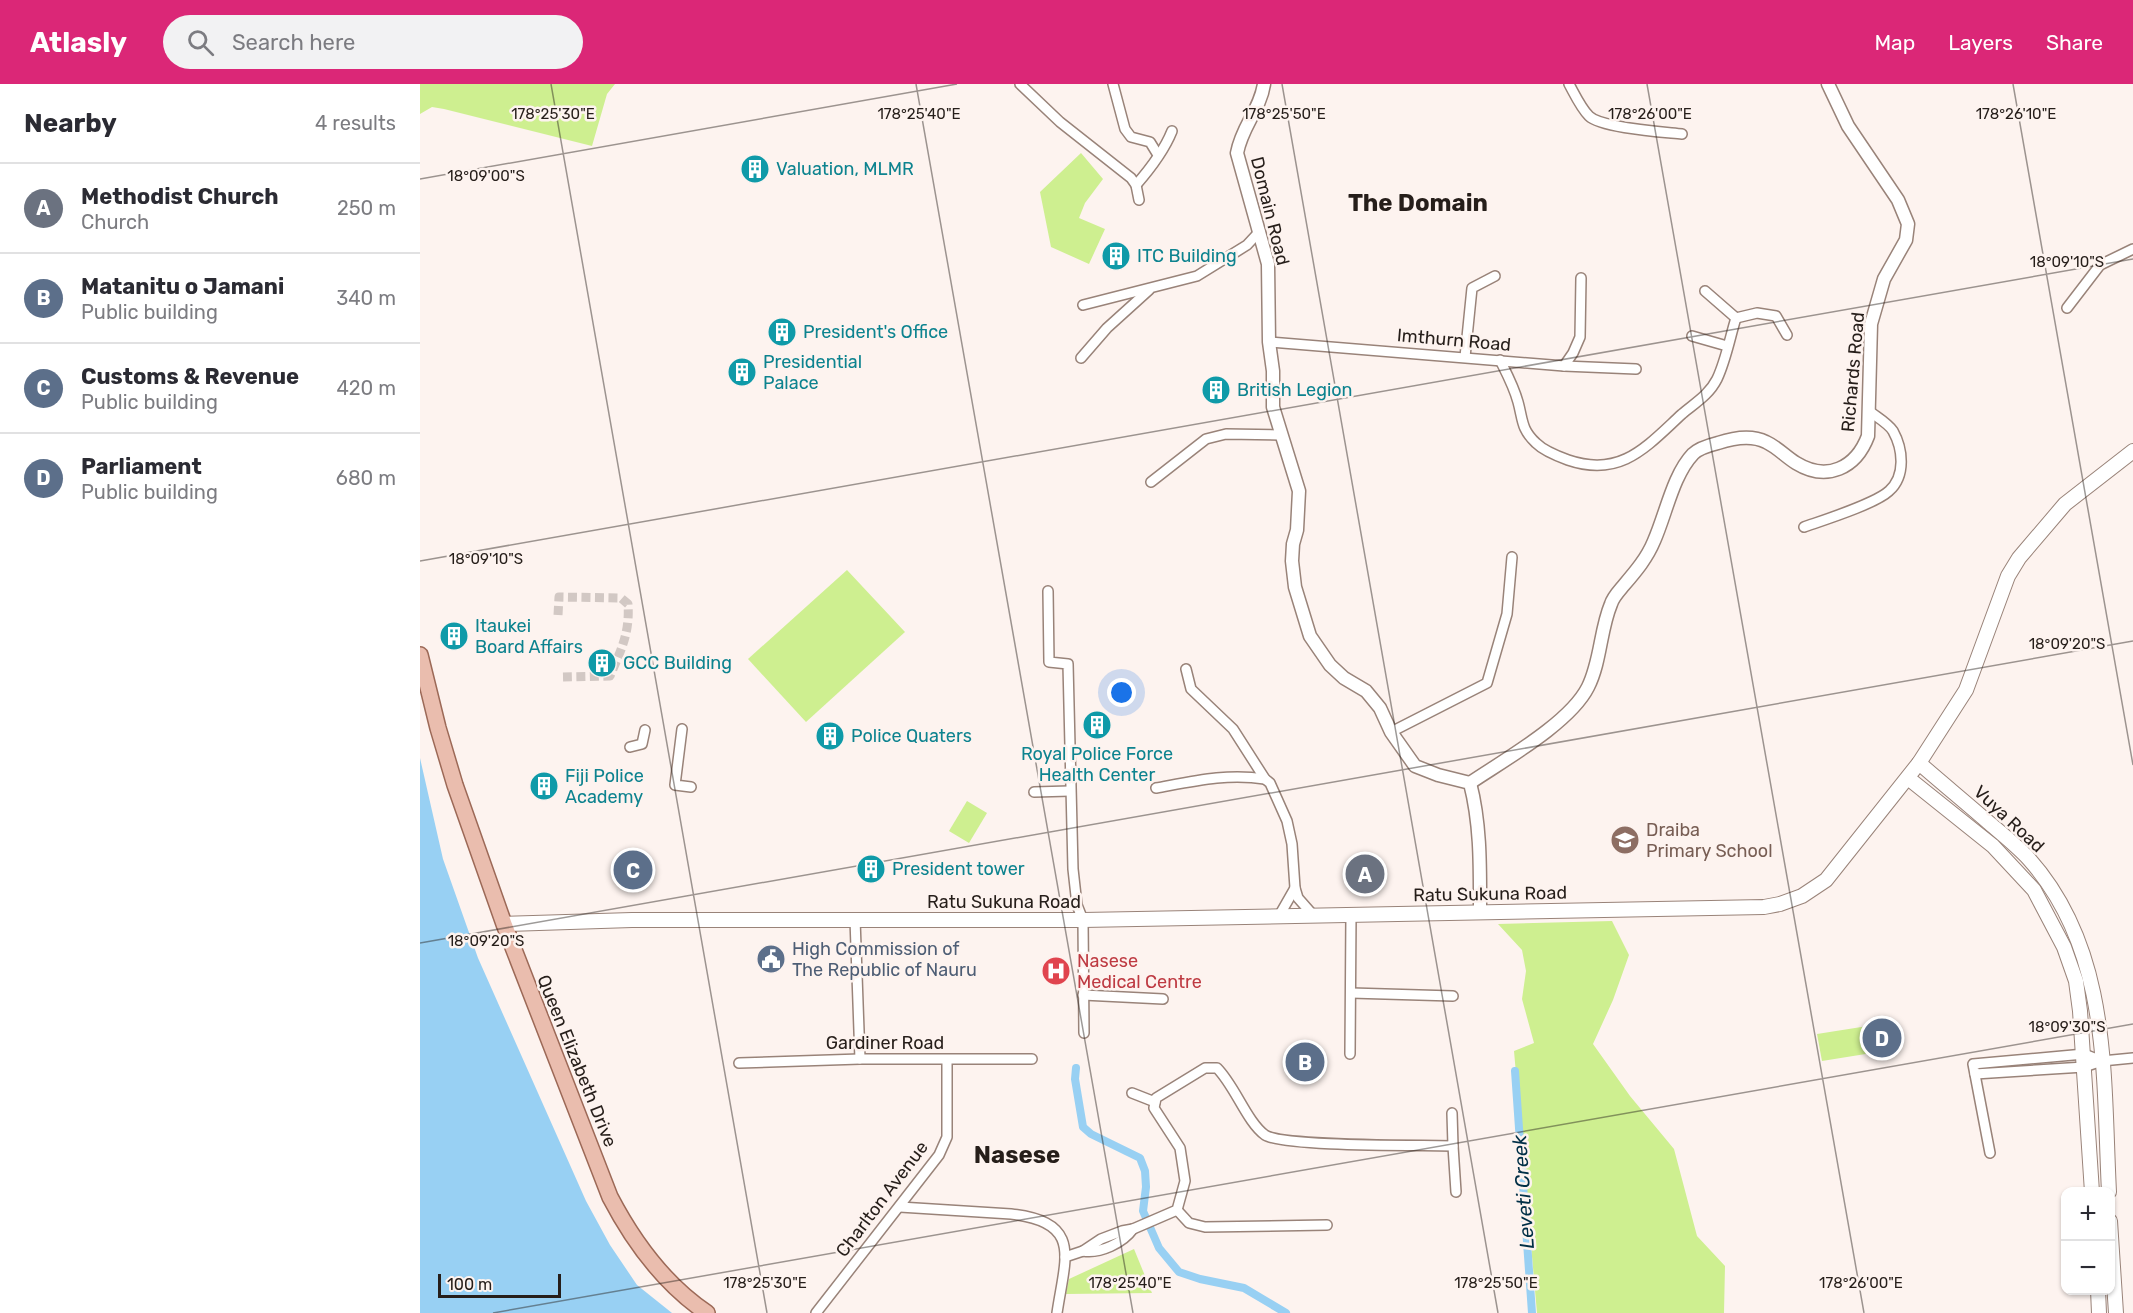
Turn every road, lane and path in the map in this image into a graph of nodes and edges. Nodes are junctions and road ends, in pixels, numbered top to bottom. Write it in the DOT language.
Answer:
graph roads {
  1 [pos="1020,84"];
  2 [pos="1113,84"];
  3 [pos="1264,84"];
  4 [pos="1569,84"];
  5 [pos="1828,84"];
  6 [pos="1172,130"];
  7 [pos="1682,134"];
  8 [pos="1158,155"];
  9 [pos="1136,185"];
  10 [pos="1139,200"];
  11 [pos="1260,231"];
  12 [pos="2133,249"];
  13 [pos="1495,276"];
  14 [pos="1581,278"];
  15 [pos="1150,288"];
  16 [pos="1705,291"];
  17 [pos="1083,305"];
  18 [pos="2067,308"];
  19 [pos="1736,318"];
  20 [pos="1787,335"];
  21 [pos="1692,336"];
  22 [pos="1269,342"];
  23 [pos="1727,346"];
  24 [pos="1465,357"];
  25 [pos="1081,358"];
  26 [pos="1500,360"];
  27 [pos="1564,366"];
  28 [pos="1636,369"];
  29 [pos="1868,410"];
  30 [pos="1281,435"];
  31 [pos="2133,451"];
  32 [pos="1151,482"];
  33 [pos="1804,527"];
  34 [pos="1512,557"];
  35 [pos="1048,591"];
  36 [pos="420,655"];
  37 [pos="1186,669"];
  38 [pos="682,729"];
  39 [pos="645,730"];
  40 [pos="1391,732"];
  41 [pos="630,747"];
  42 [pos="1919,763"];
  43 [pos="1908,778"];
  44 [pos="1265,779"];
  45 [pos="1470,783"];
  46 [pos="691,787"];
  47 [pos="1156,788"];
  48 [pos="1070,791"];
  49 [pos="1034,792"];
  50 [pos="1295,888"];
  51 [pos="1480,912"];
  52 [pos="1351,914"];
  53 [pos="1313,915"];
  54 [pos="1279,916"];
  55 [pos="855,919"];
  56 [pos="1083,920"];
  57 [pos="504,924"];
  58 [pos="1351,993"];
  59 [pos="1083,996"];
  60 [pos="1453,996"];
  61 [pos="1163,999"];
  62 [pos="1084,1034"];
  63 [pos="1350,1054"];
  64 [pos="2133,1058"];
  65 [pos="860,1059"];
  66 [pos="1032,1059"];
  67 [pos="947,1060"];
  68 [pos="2084,1060"];
  69 [pos="2102,1060"];
  70 [pos="739,1063"];
  71 [pos="1132,1093"];
  72 [pos="1155,1102"];
  73 [pos="1452,1113"];
  74 [pos="1453,1146"];
  75 [pos="1990,1153"];
  76 [pos="2092,1187"];
  77 [pos="2109,1187"];
  78 [pos="1456,1192"];
  79 [pos="900,1206"];
  80 [pos="1177,1210"];
  81 [pos="1327,1226"];
  82 [pos="2111,1241"];
  83 [pos="1065,1257"];
  84 [pos="2098,1295"];
  85 [pos="708,1313"];
  86 [pos="816,1313"];
  87 [pos="1058,1313"];
  88 [pos="2099,1313"];
  89 [pos="2116,1313"];
  1 -- 9 [label="street"];
  2 -- 8 [label="street"];
  3 -- 11 [label="street, Domain Road"];
  4 -- 7 [label="street"];
  5 -- 29 [label="street, Richards Road"];
  6 -- 8 [label="street"];
  8 -- 9 [label="street"];
  9 -- 10 [label="street"];
  11 -- 15 [label="street"];
  11 -- 22 [label="street, Domain Road"];
  12 -- 18 [label="street"];
  13 -- 24 [label="street"];
  14 -- 27 [label="street"];
  15 -- 17 [label="street"];
  15 -- 25 [label="street"];
  16 -- 19 [label="street"];
  19 -- 20 [label="street"];
  19 -- 23 [label="street"];
  21 -- 23 [label="street"];
  22 -- 24 [label="street, Imthurn Road"];
  22 -- 30 [label="street, Domain Road"];
  23 -- 26 [label="street"];
  24 -- 26 [label="street, Imthurn Road"];
  26 -- 27 [label="street, Imthurn Road"];
  27 -- 28 [label="street, Imthurn Road"];
  29 -- 33 [label="street"];
  29 -- 45 [label="street, Richards Road"];
  30 -- 32 [label="street"];
  30 -- 40 [label="street, Domain Road"];
  31 -- 42 [label="main road, Ratu Sukuna Road"];
  34 -- 40 [label="street"];
  35 -- 48 [label="street"];
  36 -- 57 [label="main road, Queen Elizabeth Drive"];
  37 -- 44 [label="street"];
  38 -- 46 [label="street"];
  39 -- 41 [label="street"];
  40 -- 45 [label="street, Domain Road"];
  42 -- 43 [label="main road, Ratu Sukuna Road"];
  42 -- 69 [label="main road, Vuya Road"];
  43 -- 51 [label="main road, Ratu Sukuna Road"];
  43 -- 68 [label="main road, Vuya Road"];
  44 -- 47 [label="street"];
  44 -- 50 [label="street"];
  45 -- 51 [label="street"];
  48 -- 49 [label="street"];
  48 -- 56 [label="street"];
  50 -- 53 [label="street"];
  50 -- 54 [label="street"];
  51 -- 52 [label="main road, Ratu Sukuna Road"];
  52 -- 53 [label="main road, Ratu Sukuna Road"];
  52 -- 58 [label="street"];
  53 -- 54 [label="main road, Ratu Sukuna Road"];
  54 -- 56 [label="main road, Ratu Sukuna Road"];
  55 -- 56 [label="main road, Ratu Sukuna Road"];
  55 -- 57 [label="main road, Ratu Sukuna Road"];
  55 -- 65 [label="street"];
  56 -- 59 [label="street"];
  57 -- 85 [label="main road, Queen Elizabeth Drive"];
  58 -- 60 [label="street"];
  58 -- 63 [label="street"];
  59 -- 61 [label="street"];
  59 -- 62 [label="street"];
  64 -- 69 [label="street"];
  65 -- 67 [label="street, Gardiner Road"];
  65 -- 70 [label="street, Gardiner Road"];
  66 -- 67 [label="street, Gardiner Road"];
  67 -- 79 [label="street, Charlton Avenue"];
  68 -- 69 [label="street"];
  68 -- 75 [label="street"];
  68 -- 76 [label="main road, Vuya Road"];
  69 -- 77 [label="main road, Vuya Road"];
  71 -- 72 [label="street"];
  72 -- 74 [label="street"];
  72 -- 80 [label="street"];
  73 -- 74 [label="street"];
  74 -- 78 [label="street"];
  79 -- 83 [label="street"];
  79 -- 86 [label="street, Charlton Avenue"];
  80 -- 81 [label="street"];
  80 -- 83 [label="street"];
  82 -- 89 [label="main road"];
  83 -- 87 [label="street"];
  84 -- 88 [label="main road"];
}
